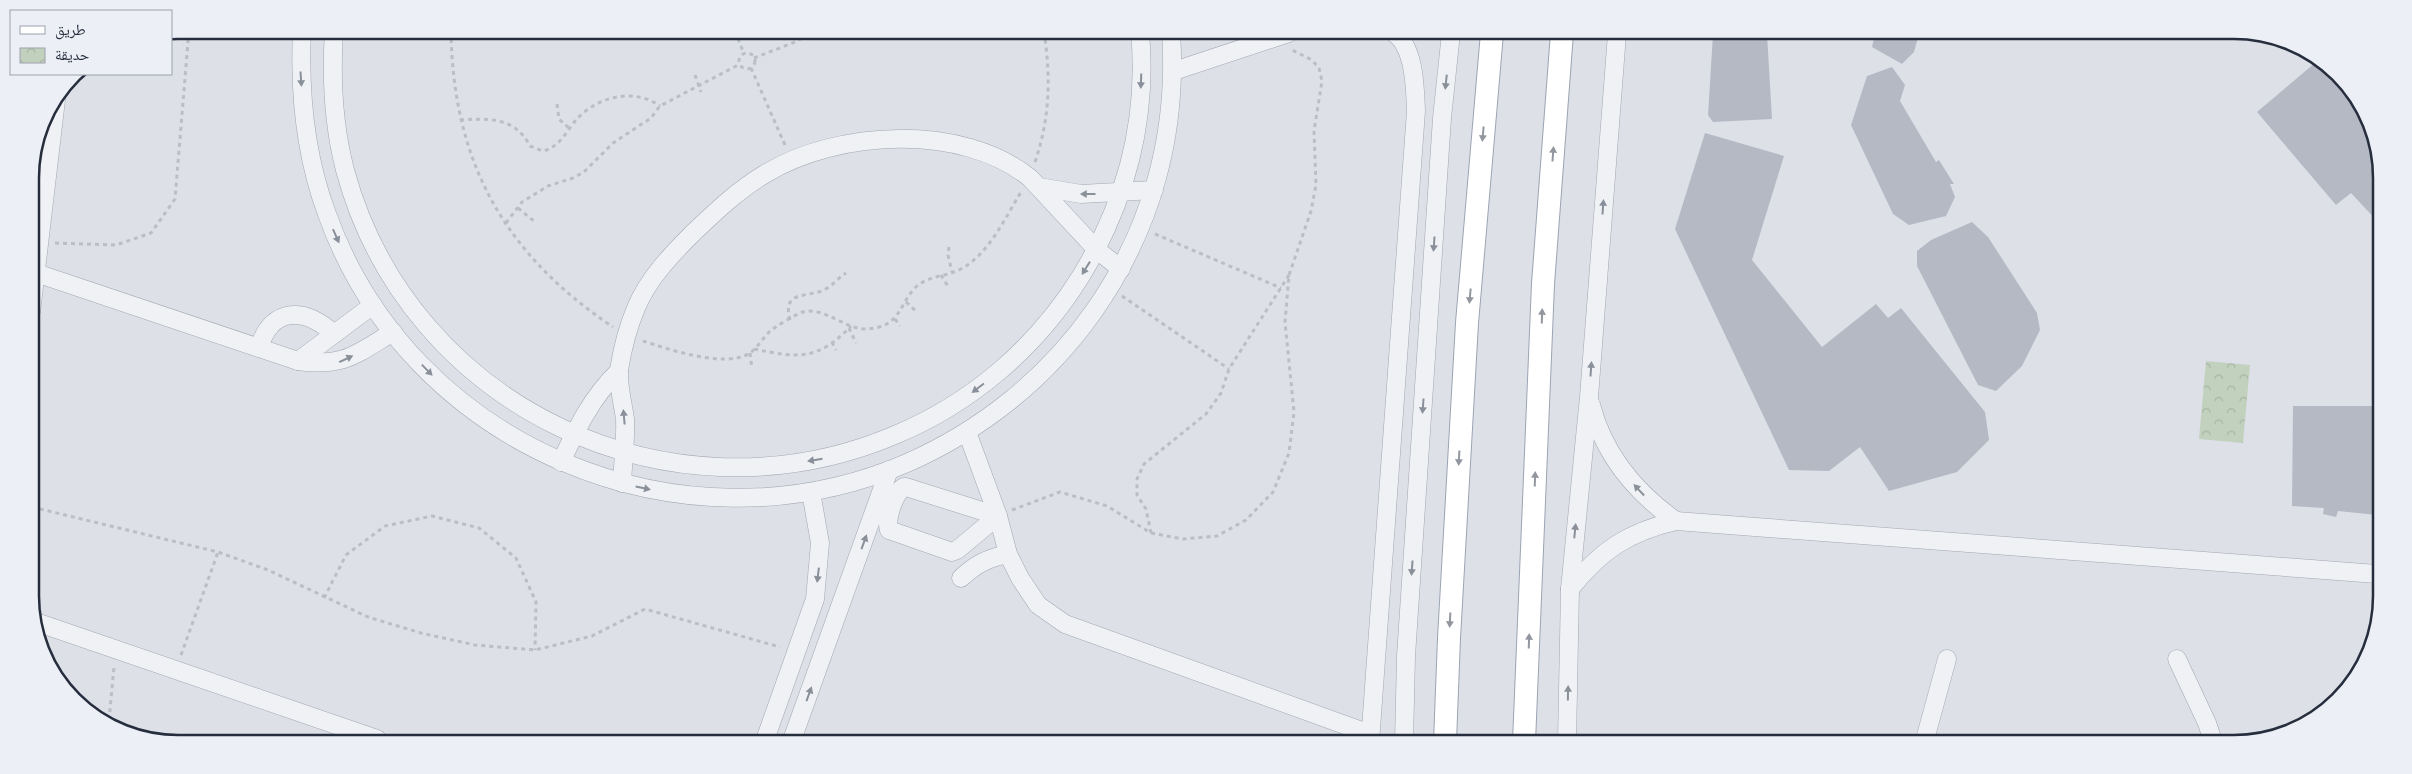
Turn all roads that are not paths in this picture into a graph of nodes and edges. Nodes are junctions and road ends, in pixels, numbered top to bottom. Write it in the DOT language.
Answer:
graph roads {
  1 [pos="302,39"];
  2 [pos="334,39"];
  3 [pos="1140,39"];
  4 [pos="1172,39"];
  5 [pos="1272,39"];
  6 [pos="1400,39"];
  7 [pos="1451,39"];
  8 [pos="1491,39"];
  9 [pos="1562,39"];
  10 [pos="1617,39"];
  11 [pos="1174,71"];
  12 [pos="54,114"];
  13 [pos="1035,183"];
  14 [pos="1154,190"];
  15 [pos="1123,192"];
  16 [pos="39,243"];
  17 [pos="1097,250"];
  18 [pos="1121,269"];
  19 [pos="39,274"];
  20 [pos="373,305"];
  21 [pos="392,332"];
  22 [pos="334,334"];
  23 [pos="259,348"];
  24 [pos="298,361"];
  25 [pos="619,372"];
  26 [pos="1589,396"];
  27 [pos="967,432"];
  28 [pos="574,435"];
  29 [pos="624,453"];
  30 [pos="561,462"];
  31 [pos="889,470"];
  32 [pos="622,483"];
  33 [pos="811,492"];
  34 [pos="998,516"];
  35 [pos="1676,521"];
  36 [pos="1008,554"];
  37 [pos="2373,574"];
  38 [pos="961,578"];
  39 [pos="1570,590"];
  40 [pos="41,623"];
  41 [pos="1947,659"];
  42 [pos="2177,659"];
  43 [pos="365,735"];
  44 [pos="768,735"];
  45 [pos="794,735"];
  46 [pos="1362,735"];
  47 [pos="1370,735"];
  48 [pos="1404,735"];
  49 [pos="1445,735"];
  50 [pos="1524,735"];
  51 [pos="1568,735"];
  52 [pos="1926,735"];
  53 [pos="2211,735"];
  1 -- 20 [label="street, one-way"];
  2 -- 28 [label="street"];
  3 -- 15 [label="street, one-way"];
  4 -- 11 [label="street"];
  5 -- 11 [label="street"];
  6 -- 47 [label="street"];
  7 -- 48 [label="street, one-way"];
  8 -- 49 [label="main road, one-way"];
  50 -- 9 [label="main road, one-way"];
  26 -- 10 [label="street, one-way"];
  11 -- 14 [label="street"];
  12 -- 16 [label="street"];
  15 -- 13 [label="street, one-way"];
  13 -- 17 [label="street"];
  13 -- 25 [label="street"];
  14 -- 15 [label="street"];
  14 -- 18 [label="street"];
  15 -- 17 [label="street"];
  17 -- 18 [label="street"];
  17 -- 29 [label="street, one-way"];
  18 -- 27 [label="street"];
  19 -- 23 [label="street"];
  20 -- 21 [label="street"];
  20 -- 22 [label="street"];
  24 -- 21 [label="street, one-way"];
  21 -- 30 [label="street, one-way"];
  22 -- 23 [label="street"];
  22 -- 24 [label="street"];
  23 -- 24 [label="street"];
  25 -- 28 [label="street"];
  29 -- 25 [label="street, one-way"];
  35 -- 26 [label="street, one-way"];
  39 -- 26 [label="street, one-way"];
  27 -- 31 [label="street"];
  27 -- 34 [label="street"];
  28 -- 29 [label="street"];
  28 -- 30 [label="street"];
  29 -- 32 [label="street"];
  30 -- 32 [label="street"];
  31 -- 33 [label="street"];
  45 -- 31 [label="street, one-way"];
  32 -- 33 [label="street, one-way"];
  33 -- 44 [label="street, one-way"];
  34 -- 34 [label="street"];
  34 -- 36 [label="street"];
  35 -- 37 [label="street"];
  35 -- 39 [label="street"];
  36 -- 38 [label="street"];
  36 -- 46 [label="street"];
  51 -- 39 [label="street, one-way"];
  40 -- 43 [label="street"];
  41 -- 52 [label="street"];
  42 -- 53 [label="street"];
}
